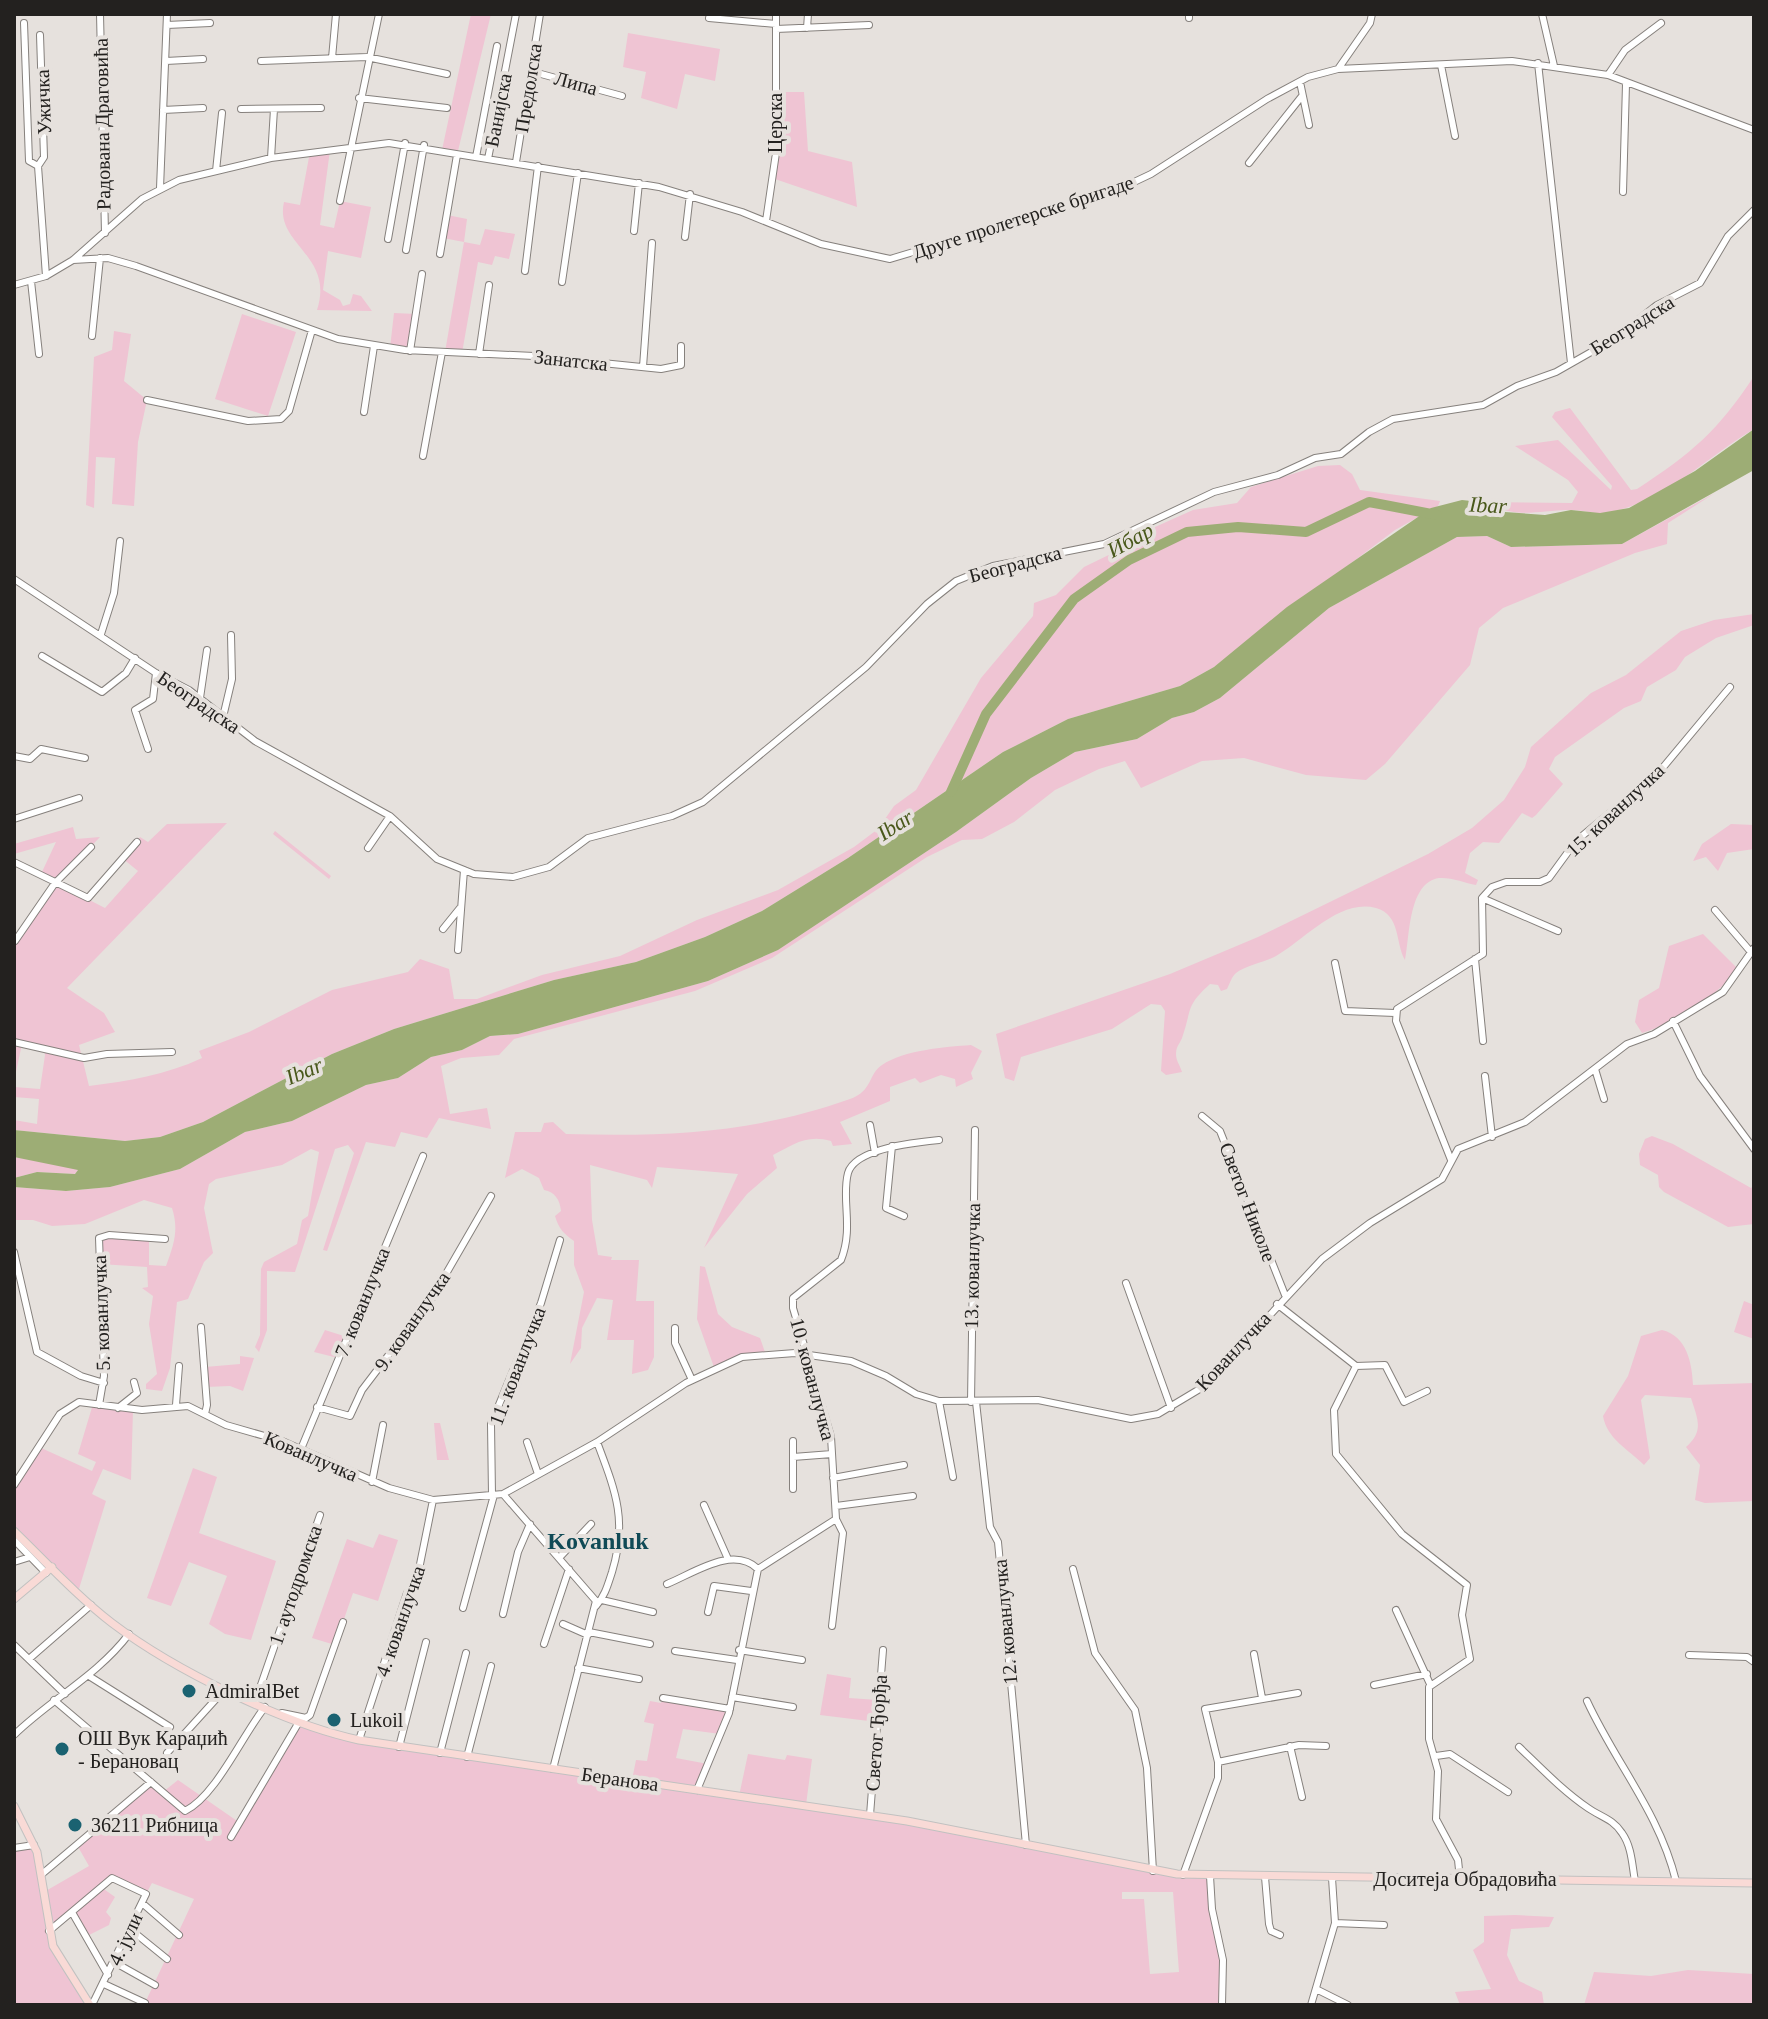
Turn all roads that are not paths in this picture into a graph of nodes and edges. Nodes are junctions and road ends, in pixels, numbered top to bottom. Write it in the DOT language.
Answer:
graph roads {
  1 [pos="100,14"];
  2 [pos="167,14"];
  3 [pos="336,14"];
  4 [pos="379,14"];
  5 [pos="516,14"];
  6 [pos="540,14"];
  7 [pos="776,14"];
  8 [pos="808,14"];
  9 [pos="1372,14"];
  10 [pos="1542,14"];
  11 [pos="709,18"];
  12 [pos="24,23"];
  13 [pos="210,23"];
  14 [pos="1661,23"];
  15 [pos="167,25"];
  16 [pos="869,25"];
  17 [pos="776,27"];
  18 [pos="807,28"];
  19 [pos="40,35"];
  20 [pos="497,46"];
  21 [pos="367,57"];
  22 [pos="332,58"];
  23 [pos="203,59"];
  24 [pos="166,61"];
  25 [pos="261,61"];
  26 [pos="1538,63"];
  27 [pos="1441,65"];
  28 [pos="1554,66"];
  29 [pos="1338,69"];
  30 [pos="530,71"];
  31 [pos="447,74"];
  32 [pos="1608,75"];
  33 [pos="1300,82"];
  34 [pos="1626,84"];
  35 [pos="622,96"];
  36 [pos="1302,96"];
  37 [pos="359,98"];
  38 [pos="203,108"];
  39 [pos="321,108"];
  40 [pos="447,108"];
  41 [pos="241,109"];
  42 [pos="274,109"];
  43 [pos="163,110"];
  44 [pos="222,113"];
  45 [pos="1309,125"];
  46 [pos="1754,130"];
  47 [pos="1455,136"];
  48 [pos="405,143"];
  49 [pos="424,145"];
  50 [pos="348,149"];
  51 [pos="457,155"];
  52 [pos="476,157"];
  53 [pos="271,158"];
  54 [pos="488,159"];
  55 [pos="516,162"];
  56 [pos="1249,163"];
  57 [pos="38,166"];
  58 [pos="538,166"];
  59 [pos="216,171"];
  60 [pos="578,173"];
  61 [pos="639,183"];
  62 [pos="160,188"];
  63 [pos="1623,192"];
  64 [pos="690,194"];
  65 [pos="340,201"];
  66 [pos="1754,210"];
  67 [pos="766,221"];
  68 [pos="634,231"];
  69 [pos="105,233"];
  70 [pos="685,237"];
  71 [pos="388,239"];
  72 [pos="652,243"];
  73 [pos="86,250"];
  74 [pos="406,250"];
  75 [pos="440,254"];
  76 [pos="100,258"];
  77 [pos="92,259"];
  78 [pos="73,260"];
  79 [pos="525,271"];
  80 [pos="422,274"];
  81 [pos="46,276"];
  82 [pos="31,281"];
  83 [pos="562,282"];
  84 [pos="14,285"];
  85 [pos="489,285"];
  86 [pos="312,330"];
  87 [pos="92,336"];
  88 [pos="374,346"];
  89 [pos="681,346"];
  90 [pos="410,351"];
  91 [pos="442,352"];
  92 [pos="39,354"];
  93 [pos="479,354"];
  94 [pos="1571,363"];
  95 [pos="643,367"];
  96 [pos="147,400"];
  97 [pos="364,412"];
  98 [pos="423,456"];
  99 [pos="120,541"];
  100 [pos="14,579"];
  101 [pos="101,634"];
  102 [pos="231,635"];
  103 [pos="207,650"];
  104 [pos="42,656"];
  105 [pos="135,658"];
  106 [pos="156,673"];
  107 [pos="1730,687"];
  108 [pos="200,698"];
  109 [pos="223,717"];
  110 [pos="148,749"];
  111 [pos="14,756"];
  112 [pos="85,758"];
  113 [pos="79,798"];
  114 [pos="390,816"];
  115 [pos="14,819"];
  116 [pos="137,842"];
  117 [pos="91,847"];
  118 [pos="368,848"];
  119 [pos="14,862"];
  120 [pos="464,870"];
  121 [pos="55,883"];
  122 [pos="1482,898"];
  123 [pos="460,908"];
  124 [pos="1715,910"];
  125 [pos="443,929"];
  126 [pos="1558,931"];
  127 [pos="15,941"];
  128 [pos="1752,949"];
  129 [pos="458,950"];
  130 [pos="1475,959"];
  131 [pos="1335,963"];
  132 [pos="1395,1013"];
  133 [pos="1673,1021"];
  134 [pos="1483,1041"];
  135 [pos="14,1042"];
  136 [pos="172,1052"];
  137 [pos="1595,1069"];
  138 [pos="1485,1076"];
  139 [pos="1604,1099"];
  140 [pos="1202,1116"];
  141 [pos="870,1125"];
  142 [pos="975,1130"];
  143 [pos="1492,1137"];
  144 [pos="939,1140"];
  145 [pos="892,1146"];
  146 [pos="1754,1149"];
  147 [pos="875,1153"];
  148 [pos="423,1156"];
  149 [pos="1451,1160"];
  150 [pos="491,1196"];
  151 [pos="904,1216"];
  152 [pos="165,1239"];
  153 [pos="560,1240"];
  154 [pos="14,1252"];
  155 [pos="1126,1283"];
  156 [pos="1285,1295"];
  157 [pos="1277,1304"];
  158 [pos="201,1327"];
  159 [pos="675,1328"];
  160 [pos="806,1354"];
  161 [pos="179,1366"];
  162 [pos="1356,1366"];
  163 [pos="692,1380"];
  164 [pos="134,1382"];
  165 [pos="104,1383"];
  166 [pos="1427,1391"];
  167 [pos="939,1401"];
  168 [pos="973,1402"];
  169 [pos="99,1405"];
  170 [pos="176,1405"];
  171 [pos="317,1407"];
  172 [pos="118,1408"];
  173 [pos="1171,1408"];
  174 [pos="205,1414"];
  175 [pos="383,1425"];
  176 [pos="793,1441"];
  177 [pos="527,1442"];
  178 [pos="597,1442"];
  179 [pos="301,1449"];
  180 [pos="832,1454"];
  181 [pos="793,1457"];
  182 [pos="904,1465"];
  183 [pos="538,1474"];
  184 [pos="953,1477"];
  185 [pos="833,1478"];
  186 [pos="372,1482"];
  187 [pos="14,1485"];
  188 [pos="793,1489"];
  189 [pos="503,1494"];
  190 [pos="493,1495"];
  191 [pos="913,1496"];
  192 [pos="433,1500"];
  193 [pos="704,1505"];
  194 [pos="836,1506"];
  195 [pos="320,1515"];
  196 [pos="836,1519"];
  197 [pos="530,1524"];
  198 [pos="591,1524"];
  199 [pos="14,1531"];
  200 [pos="14,1540"];
  201 [pos="30,1557"];
  202 [pos="559,1558"];
  203 [pos="728,1559"];
  204 [pos="14,1562"];
  205 [pos="569,1569"];
  206 [pos="758,1569"];
  207 [pos="1073,1569"];
  208 [pos="49,1570"];
  209 [pos="667,1584"];
  210 [pos="751,1591"];
  211 [pos="14,1599"];
  212 [pos="599,1603"];
  213 [pos="91,1605"];
  214 [pos="463,1608"];
  215 [pos="1396,1610"];
  216 [pos="653,1612"];
  217 [pos="708,1612"];
  218 [pos="503,1614"];
  219 [pos="343,1622"];
  220 [pos="563,1624"];
  221 [pos="832,1626"];
  222 [pos="588,1633"];
  223 [pos="129,1634"];
  224 [pos="426,1642"];
  225 [pos="544,1644"];
  226 [pos="650,1644"];
  227 [pos="14,1645"];
  228 [pos="739,1650"];
  229 [pos="883,1650"];
  230 [pos="675,1651"];
  231 [pos="466,1653"];
  232 [pos="1254,1654"];
  233 [pos="1689,1655"];
  234 [pos="29,1659"];
  235 [pos="737,1660"];
  236 [pos="802,1660"];
  237 [pos="1754,1662"];
  238 [pos="491,1666"];
  239 [pos="578,1668"];
  240 [pos="1427,1674"];
  241 [pos="89,1676"];
  242 [pos="639,1679"];
  243 [pos="1430,1684"];
  244 [pos="1374,1685"];
  245 [pos="57,1687"];
  246 [pos="226,1688"];
  247 [pos="1298,1693"];
  248 [pos="65,1694"];
  249 [pos="732,1697"];
  250 [pos="663,1698"];
  251 [pos="1262,1698"];
  252 [pos="55,1699"];
  253 [pos="1587,1701"];
  254 [pos="255,1702"];
  255 [pos="793,1707"];
  256 [pos="268,1708"];
  257 [pos="730,1709"];
  258 [pos="299,1722"];
  259 [pos="170,1727"];
  260 [pos="14,1735"];
  261 [pos="359,1740"];
  262 [pos="1290,1746"];
  263 [pos="1326,1746"];
  264 [pos="399,1747"];
  265 [pos="1519,1747"];
  266 [pos="167,1753"];
  267 [pos="440,1753"];
  268 [pos="1436,1756"];
  269 [pos="467,1757"];
  270 [pos="1218,1762"];
  271 [pos="553,1769"];
  272 [pos="151,1782"];
  273 [pos="697,1790"];
  274 [pos="1508,1792"];
  275 [pos="1302,1797"];
  276 [pos="14,1806"];
  277 [pos="870,1815"];
  278 [pos="231,1837"];
  279 [pos="34,1845"];
  280 [pos="1026,1845"];
  281 [pos="14,1848"];
  282 [pos="1153,1871"];
  283 [pos="42,1874"];
  284 [pos="1180,1875"];
  285 [pos="1210,1876"];
  286 [pos="1265,1877"];
  287 [pos="1332,1878"];
  288 [pos="1460,1879"];
  289 [pos="1635,1881"];
  290 [pos="1676,1881"];
  291 [pos="1754,1883"];
  292 [pos="142,1903"];
  293 [pos="73,1914"];
  294 [pos="1335,1923"];
  295 [pos="1384,1925"];
  296 [pos="130,1929"];
  297 [pos="48,1931"];
  298 [pos="179,1935"];
  299 [pos="1280,1935"];
  300 [pos="167,1959"];
  301 [pos="114,1962"];
  302 [pos="108,1975"];
  303 [pos="104,1984"];
  304 [pos="155,1985"];
  305 [pos="1316,1989"];
  306 [pos="145,2003"];
  307 [pos="91,2005"];
  308 [pos="1222,2005"];
  309 [pos="1311,2005"];
  310 [pos="1348,2005"];
  1 -- 69 [label="street, Радована Драговића"];
  2 -- 15 [label="street"];
  3 -- 22 [label="street"];
  4 -- 21 [label="street"];
  5 -- 54 [label="street, Банијска"];
  6 -- 30 [label="street, Предолска"];
  7 -- 17 [label="street, Церска"];
  8 -- 18 [label="street"];
  9 -- 29 [label="street"];
  10 -- 28 [label="street"];
  11 -- 17 [label="street"];
  12 -- 57 [label="street, Ужичка"];
  13 -- 15 [label="street"];
  14 -- 32 [label="street"];
  15 -- 24 [label="street"];
  16 -- 18 [label="street"];
  17 -- 18 [label="street"];
  17 -- 67 [label="street, Церска"];
  19 -- 57 [label="street, Ужичка"];
  20 -- 52 [label="street"];
  21 -- 22 [label="street"];
  21 -- 31 [label="street"];
  21 -- 37 [label="street"];
  22 -- 25 [label="street"];
  23 -- 24 [label="street"];
  24 -- 43 [label="street"];
  26 -- 27 [label="street, Друге пролетерске бригаде"];
  26 -- 28 [label="street, Друге пролетерске бригаде"];
  26 -- 94 [label="street"];
  27 -- 29 [label="street, Друге пролетерске бригаде"];
  27 -- 47 [label="street"];
  28 -- 32 [label="street, Друге пролетерске бригаде"];
  29 -- 33 [label="street, Друге пролетерске бригаде"];
  30 -- 35 [label="street, Липа"];
  30 -- 55 [label="street, Предолска"];
  32 -- 34 [label="street, Друге пролетерске бригаде"];
  33 -- 36 [label="street"];
  33 -- 67 [label="street, Друге пролетерске бригаде"];
  34 -- 46 [label="street, Друге пролетерске бригаде"];
  34 -- 63 [label="street"];
  36 -- 45 [label="street"];
  36 -- 56 [label="street"];
  37 -- 40 [label="street"];
  37 -- 50 [label="street"];
  38 -- 43 [label="street"];
  39 -- 42 [label="street"];
  41 -- 42 [label="street"];
  42 -- 53 [label="street"];
  43 -- 62 [label="street"];
  44 -- 59 [label="street"];
  48 -- 49 [label="street, Друге пролетерске бригаде"];
  48 -- 50 [label="street, Друге пролетерске бригаде"];
  48 -- 71 [label="street"];
  49 -- 51 [label="street, Друге пролетерске бригаде"];
  49 -- 74 [label="street"];
  50 -- 53 [label="street, Друге пролетерске бригаде"];
  50 -- 65 [label="street"];
  51 -- 52 [label="street, Друге пролетерске бригаде"];
  51 -- 75 [label="street"];
  52 -- 54 [label="street, Друге пролетерске бригаде"];
  53 -- 59 [label="street, Друге пролетерске бригаде"];
  54 -- 55 [label="street, Друге пролетерске бригаде"];
  55 -- 58 [label="street, Друге пролетерске бригаде"];
  57 -- 81 [label="street, Ужичка"];
  58 -- 60 [label="street, Друге пролетерске бригаде"];
  58 -- 79 [label="street"];
  59 -- 62 [label="street, Друге пролетерске бригаде"];
  60 -- 61 [label="street, Друге пролетерске бригаде"];
  60 -- 83 [label="street"];
  61 -- 64 [label="street, Друге пролетерске бригаде"];
  61 -- 68 [label="street"];
  62 -- 69 [label="street, Друге пролетерске бригаде"];
  64 -- 67 [label="street, Друге пролетерске бригаде"];
  64 -- 70 [label="street"];
  66 -- 94 [label="street, Београдска"];
  69 -- 73 [label="street, Друге пролетерске бригаде"];
  72 -- 95 [label="street"];
  73 -- 77 [label="street"];
  73 -- 78 [label="street, Друге пролетерске бригаде"];
  76 -- 77 [label="street, Занатска"];
  76 -- 86 [label="street, Занатска"];
  76 -- 87 [label="street"];
  77 -- 78 [label="street, Занатска"];
  78 -- 81 [label="street, Друге пролетерске бригаде"];
  80 -- 90 [label="street"];
  81 -- 82 [label="street, Друге пролетерске бригаде"];
  82 -- 84 [label="street, Друге пролетерске бригаде"];
  82 -- 92 [label="street"];
  85 -- 93 [label="street"];
  86 -- 88 [label="street, Занатска"];
  86 -- 96 [label="street"];
  88 -- 90 [label="street, Занатска"];
  88 -- 97 [label="street"];
  89 -- 95 [label="street, Занатска"];
  90 -- 91 [label="street, Занатска"];
  91 -- 93 [label="street, Занатска"];
  91 -- 98 [label="street"];
  93 -- 95 [label="street, Занатска"];
  94 -- 120 [label="street, Београдска"];
  99 -- 101 [label="street"];
  100 -- 101 [label="street, Београдска"];
  101 -- 105 [label="street, Београдска"];
  102 -- 109 [label="street"];
  103 -- 108 [label="street"];
  104 -- 105 [label="street"];
  105 -- 106 [label="street, Београдска"];
  106 -- 108 [label="street, Београдска"];
  106 -- 110 [label="street"];
  107 -- 122 [label="street, 15. кованлучка"];
  108 -- 109 [label="street, Београдска"];
  109 -- 114 [label="street, Београдска"];
  111 -- 112 [label="street"];
  113 -- 115 [label="street"];
  114 -- 118 [label="street"];
  114 -- 120 [label="street, Београдска"];
  116 -- 121 [label="street"];
  117 -- 121 [label="street"];
  119 -- 121 [label="street"];
  120 -- 123 [label="street"];
  121 -- 127 [label="street"];
  122 -- 126 [label="street"];
  122 -- 130 [label="street"];
  123 -- 125 [label="street"];
  123 -- 129 [label="street"];
  124 -- 128 [label="street, Кованлучка"];
  128 -- 133 [label="street, Кованлучка"];
  130 -- 132 [label="street"];
  130 -- 134 [label="street"];
  131 -- 132 [label="street"];
  132 -- 149 [label="street"];
  133 -- 137 [label="street, Кованлучка"];
  133 -- 146 [label="street"];
  135 -- 136 [label="street"];
  137 -- 139 [label="street"];
  137 -- 143 [label="street, Кованлучка"];
  138 -- 143 [label="street"];
  140 -- 156 [label="street, Светог Николе"];
  141 -- 147 [label="street"];
  142 -- 168 [label="street, 13. кованлучка"];
  143 -- 149 [label="street, Кованлучка"];
  144 -- 145 [label="street, 10. кованлучка"];
  145 -- 147 [label="street, 10. кованлучка"];
  145 -- 151 [label="street"];
  147 -- 160 [label="street, 10. кованлучка"];
  148 -- 171 [label="street, 7. кованлучка"];
  149 -- 156 [label="street, Кованлучка"];
  150 -- 171 [label="street, 9. кованлучка"];
  152 -- 165 [label="street, 5. кованлучка"];
  153 -- 190 [label="street, 11. кованлучка"];
  154 -- 165 [label="street"];
  155 -- 173 [label="street"];
  156 -- 157 [label="street, Кованлучка"];
  157 -- 162 [label="street"];
  157 -- 173 [label="street, Кованлучка"];
  158 -- 174 [label="street"];
  159 -- 163 [label="street"];
  160 -- 163 [label="street, Кованлучка"];
  160 -- 167 [label="street, Кованлучка"];
  160 -- 180 [label="street, 10. кованлучка"];
  161 -- 170 [label="street"];
  162 -- 166 [label="street"];
  162 -- 243 [label="street"];
  163 -- 178 [label="street, Кованлучка"];
  164 -- 172 [label="street"];
  165 -- 169 [label="street, 5. кованлучка"];
  167 -- 168 [label="street, Кованлучка"];
  167 -- 184 [label="street"];
  168 -- 173 [label="street, Кованлучка"];
  168 -- 280 [label="street, 12. кованлучка"];
  169 -- 172 [label="street, Кованлучка"];
  169 -- 187 [label="street, Кованлучка"];
  170 -- 172 [label="street, Кованлучка"];
  170 -- 174 [label="street, Кованлучка"];
  171 -- 179 [label="street, 7. кованлучка"];
  174 -- 179 [label="street, Кованлучка"];
  175 -- 186 [label="street, Кованлучка"];
  176 -- 181 [label="street, 10. кованлучка"];
  177 -- 183 [label="street"];
  178 -- 183 [label="street, Кованлучка"];
  178 -- 212 [label="street"];
  179 -- 186 [label="street, Кованлучка"];
  180 -- 181 [label="street, 10. кованлучка"];
  180 -- 185 [label="street, 10. кованлучка"];
  181 -- 188 [label="street, 10. кованлучка"];
  182 -- 185 [label="street"];
  183 -- 189 [label="street, Кованлучка"];
  185 -- 194 [label="street, 10. кованлучка"];
  186 -- 192 [label="street, Кованлучка"];
  189 -- 190 [label="street, Кованлучка"];
  189 -- 197 [label="street"];
  190 -- 192 [label="street, Кованлучка"];
  190 -- 214 [label="street, 11. кованлучка"];
  191 -- 194 [label="street"];
  192 -- 261 [label="street, 4. кованлучка"];
  193 -- 203 [label="street"];
  194 -- 196 [label="street, 10. кованлучка"];
  195 -- 254 [label="street, 1. аутодромска"];
  196 -- 206 [label="street"];
  196 -- 221 [label="street, 10. кованлучка"];
  197 -- 202 [label="street"];
  197 -- 218 [label="street"];
  198 -- 202 [label="street"];
  199 -- 208 [label="main road, Беранова"];
  200 -- 201 [label="street, Беранова"];
  201 -- 204 [label="street"];
  201 -- 208 [label="street, Беранова"];
  202 -- 205 [label="street"];
  203 -- 206 [label="street"];
  203 -- 209 [label="street"];
  205 -- 212 [label="street"];
  205 -- 225 [label="street"];
  206 -- 210 [label="street"];
  207 -- 282 [label="street"];
  208 -- 211 [label="main road"];
  208 -- 213 [label="main road, Беранова"];
  210 -- 217 [label="street"];
  210 -- 228 [label="street"];
  212 -- 216 [label="street"];
  212 -- 222 [label="street"];
  213 -- 223 [label="main road, Беранова"];
  213 -- 234 [label="street"];
  215 -- 240 [label="street"];
  219 -- 256 [label="street"];
  220 -- 222 [label="street"];
  222 -- 226 [label="street"];
  222 -- 239 [label="street"];
  223 -- 241 [label="street"];
  223 -- 246 [label="main road, Беранова"];
  224 -- 264 [label="street"];
  227 -- 234 [label="street"];
  228 -- 235 [label="street"];
  228 -- 236 [label="street"];
  229 -- 277 [label="street, Светог Ђорђа"];
  230 -- 235 [label="street"];
  231 -- 267 [label="street"];
  232 -- 251 [label="street"];
  233 -- 237 [label="street"];
  234 -- 245 [label="street"];
  235 -- 249 [label="street"];
  238 -- 269 [label="street"];
  239 -- 242 [label="street"];
  239 -- 271 [label="street"];
  240 -- 243 [label="street"];
  240 -- 244 [label="street"];
  241 -- 248 [label="street"];
  241 -- 259 [label="street"];
  243 -- 268 [label="street"];
  245 -- 248 [label="street"];
  245 -- 252 [label="street"];
  246 -- 254 [label="main road, Беранова"];
  246 -- 266 [label="street"];
  247 -- 251 [label="street"];
  248 -- 252 [label="street"];
  249 -- 255 [label="street"];
  249 -- 257 [label="street"];
  250 -- 257 [label="street"];
  251 -- 270 [label="street"];
  252 -- 260 [label="street"];
  252 -- 272 [label="street"];
  253 -- 290 [label="street"];
  254 -- 256 [label="main road, Беранова"];
  256 -- 258 [label="main road, Беранова"];
  256 -- 272 [label="street"];
  257 -- 273 [label="street"];
  258 -- 261 [label="main road, Беранова"];
  258 -- 278 [label="street"];
  261 -- 264 [label="main road, Беранова"];
  262 -- 263 [label="street"];
  262 -- 270 [label="street"];
  262 -- 275 [label="street"];
  264 -- 267 [label="main road, Беранова"];
  265 -- 289 [label="street"];
  267 -- 269 [label="main road, Беранова"];
  268 -- 274 [label="street"];
  268 -- 288 [label="street"];
  269 -- 271 [label="main road, Беранова"];
  270 -- 284 [label="street"];
  271 -- 273 [label="main road, Беранова"];
  272 -- 283 [label="street"];
  273 -- 277 [label="main road, Беранова"];
  276 -- 279 [label="main road"];
  277 -- 280 [label="main road, Беранова"];
  279 -- 281 [label="street"];
  279 -- 283 [label="main road"];
  280 -- 282 [label="main road, Беранова"];
  282 -- 284 [label="main road, Беранова"];
  283 -- 297 [label="main road"];
  284 -- 285 [label="main road, Доситеја Обрадовића"];
  285 -- 286 [label="main road, Доситеја Обрадовића"];
  285 -- 308 [label="street"];
  286 -- 287 [label="main road, Доситеја Обрадовића"];
  286 -- 299 [label="street"];
  287 -- 288 [label="main road, Доситеја Обрадовића"];
  287 -- 294 [label="street"];
  288 -- 289 [label="main road, Доситеја Обрадовића"];
  289 -- 290 [label="main road, Доситеја Обрадовића"];
  290 -- 291 [label="main road, Доситеја Обрадовића"];
  292 -- 293 [label="street, 4. јули"];
  292 -- 296 [label="street, 4. јули"];
  292 -- 298 [label="street, 4. јули"];
  293 -- 297 [label="street, 4. јули"];
  293 -- 302 [label="street, 4. јули"];
  294 -- 295 [label="street"];
  294 -- 305 [label="street"];
  296 -- 300 [label="street"];
  296 -- 301 [label="street, 4. јули"];
  297 -- 307 [label="main road"];
  301 -- 302 [label="street, 4. јули"];
  301 -- 304 [label="street"];
  302 -- 303 [label="street, 4. јули"];
  303 -- 306 [label="street"];
  303 -- 307 [label="street, 4. јули"];
  305 -- 309 [label="street"];
  305 -- 310 [label="street"];
}
